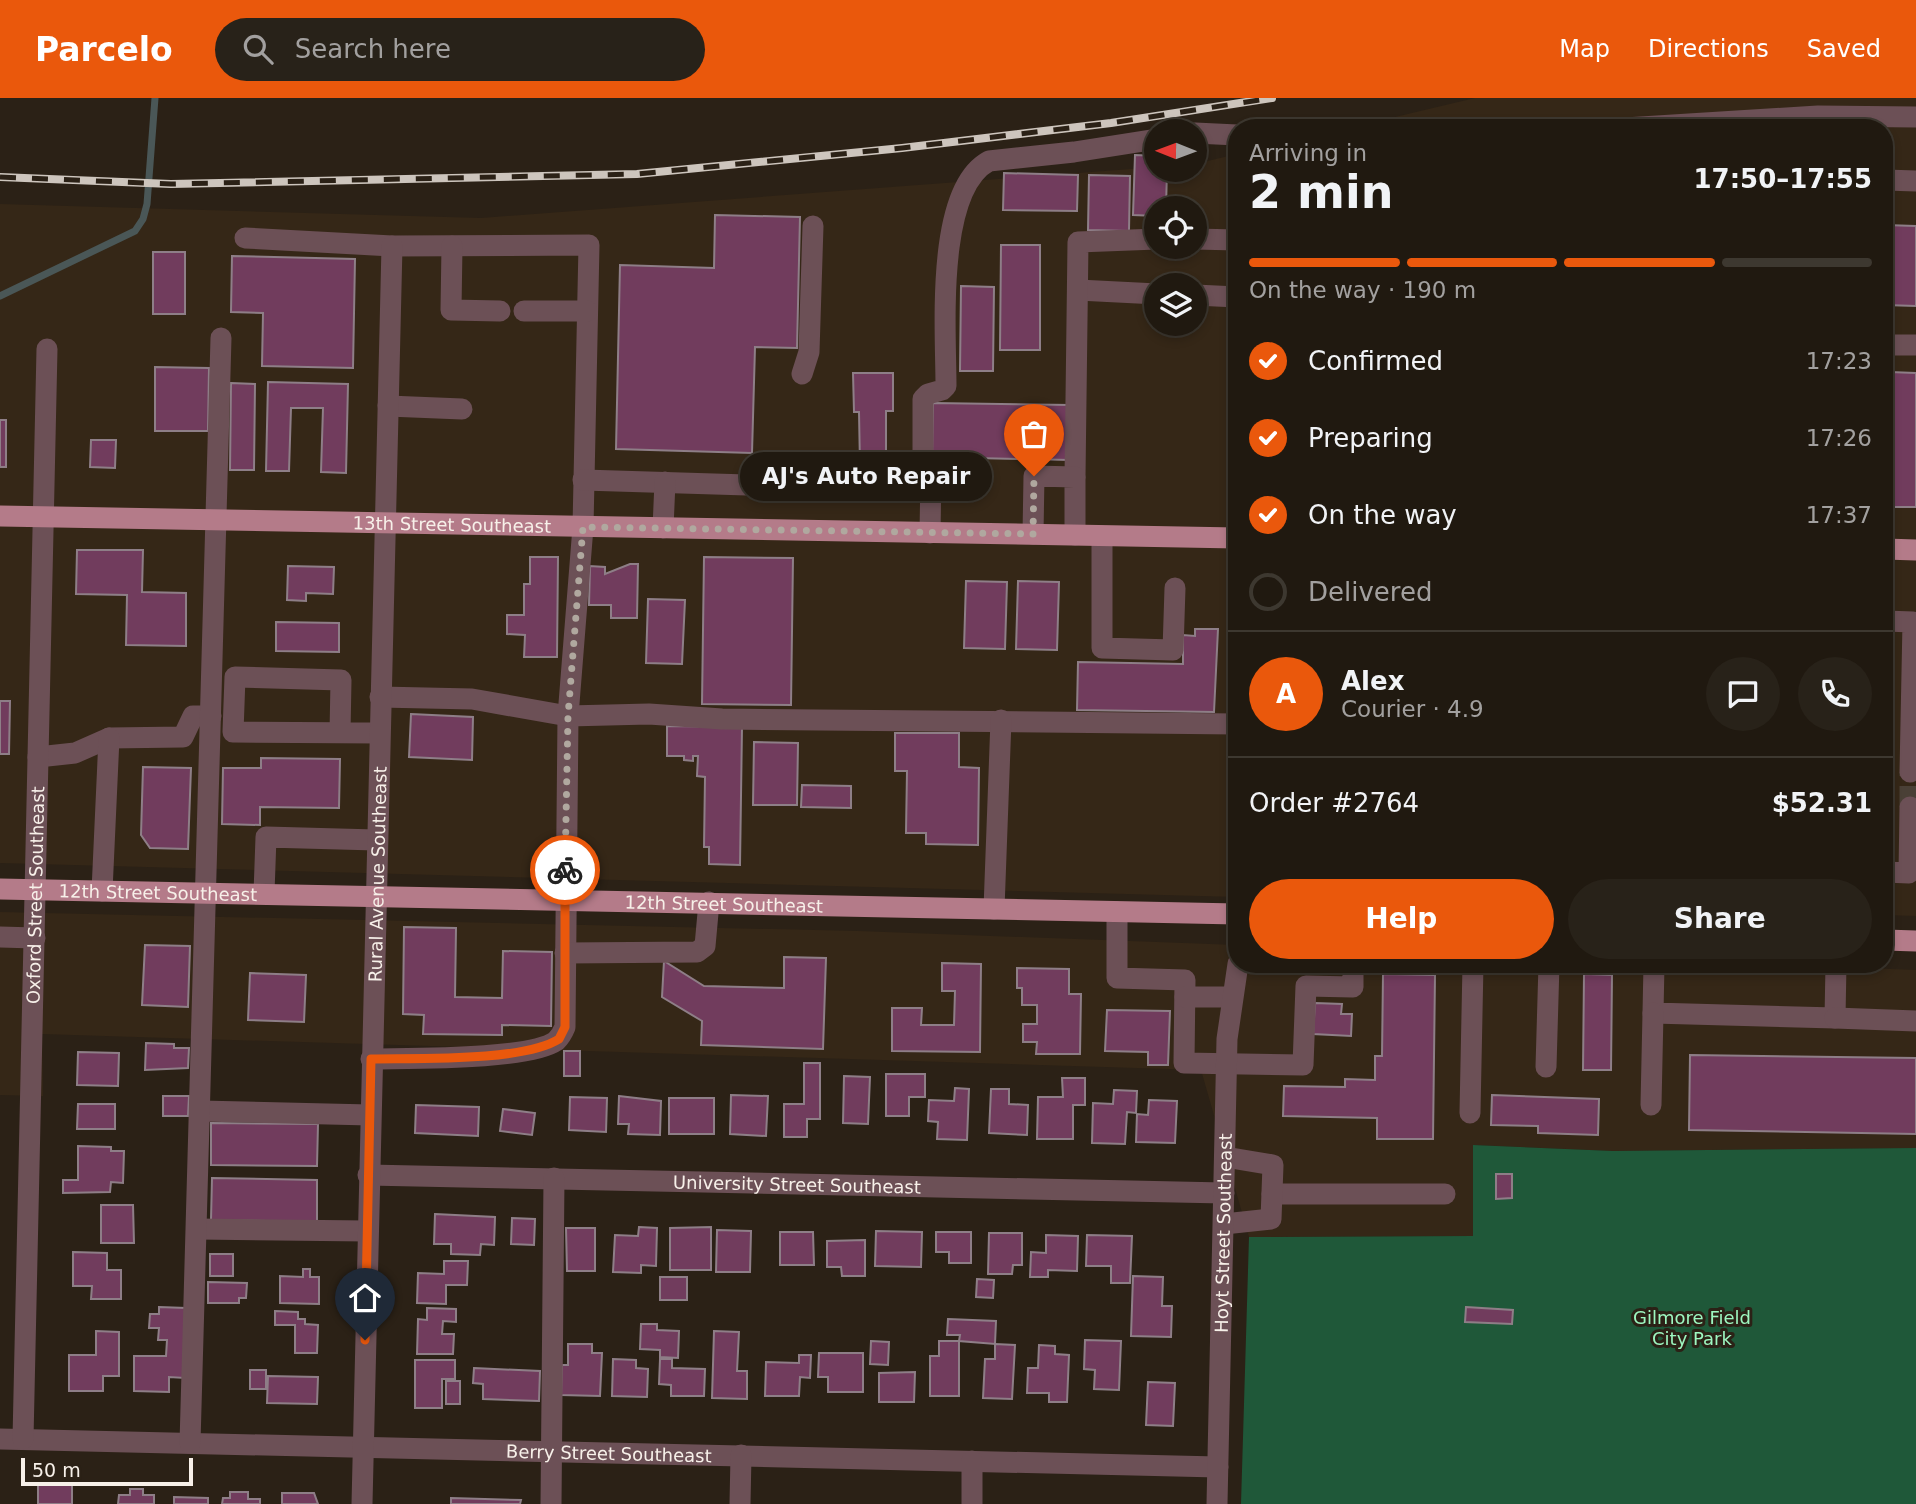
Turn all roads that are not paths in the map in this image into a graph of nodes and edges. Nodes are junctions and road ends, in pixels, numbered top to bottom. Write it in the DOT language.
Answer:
graph roads {
  1 [pos="1916,117"];
  2 [pos="1877,119"];
  3 [pos="1208,134"];
  4 [pos="1228,135"];
  5 [pos="1144,141"];
  6 [pos="1893,180"];
  7 [pos="1916,181"];
  8 [pos="813,226"];
  9 [pos="245,238"];
  10 [pos="1144,239"];
  11 [pos="1207,239"];
  12 [pos="1228,240"];
  13 [pos="392,246"];
  14 [pos="452,246"];
  15 [pos="1078,290"];
  16 [pos="1144,293"];
  17 [pos="1207,296"];
  18 [pos="1228,297"];
  19 [pos="500,311"];
  20 [pos="524,311"];
  21 [pos="587,311"];
  22 [pos="221,338"];
  23 [pos="1893,345"];
  24 [pos="1916,345"];
  25 [pos="47,349"];
  26 [pos="802,374"];
  27 [pos="388,406"];
  28 [pos="462,409"];
  29 [pos="1075,477"];
  30 [pos="583,480"];
  31 [pos="665,482"];
  32 [pos="747,485"];
  33 [pos="0,516"];
  34 [pos="43,517"];
  35 [pos="215,520"];
  36 [pos="383,523"];
  37 [pos="583,527"];
  38 [pos="663,528"];
  39 [pos="930,533"];
  40 [pos="1033,534"];
  41 [pos="1075,535"];
  42 [pos="1102,536"];
  43 [pos="1228,538"];
  44 [pos="1893,549"];
  45 [pos="1916,550"];
  46 [pos="1175,588"];
  47 [pos="1893,621"];
  48 [pos="380,697"];
  49 [pos="211,716"];
  50 [pos="568,716"];
  51 [pos="1001,720"];
  52 [pos="1228,724"];
  53 [pos="340,733"];
  54 [pos="379,733"];
  55 [pos="109,738"];
  56 [pos="38,757"];
  57 [pos="1910,772"];
  58 [pos="1910,807"];
  59 [pos="376,840"];
  60 [pos="1893,874"];
  61 [pos="0,889"];
  62 [pos="36,890"];
  63 [pos="102,891"];
  64 [pos="206,892"];
  65 [pos="264,893"];
  66 [pos="375,895"];
  67 [pos="564,899"];
  68 [pos="709,902"];
  69 [pos="994,909"];
  70 [pos="1117,912"];
  71 [pos="1228,914"];
  72 [pos="0,937"];
  73 [pos="35,937"];
  74 [pos="1893,940"];
  75 [pos="1916,941"];
  76 [pos="565,953"];
  77 [pos="1236,973"];
  78 [pos="1353,973"];
  79 [pos="1473,973"];
  80 [pos="1549,973"];
  81 [pos="1654,973"];
  82 [pos="1836,973"];
  83 [pos="1185,997"];
  84 [pos="1231,997"];
  85 [pos="1653,1013"];
  86 [pos="1835,1018"];
  87 [pos="1916,1021"];
  88 [pos="371,1059"];
  89 [pos="1226,1064"];
  90 [pos="1546,1067"];
  91 [pos="1651,1105"];
  92 [pos="200,1111"];
  93 [pos="1470,1113"];
  94 [pos="370,1115"];
  95 [pos="1225,1157"];
  96 [pos="368,1175"];
  97 [pos="555,1178"];
  98 [pos="1224,1193"];
  99 [pos="1272,1194"];
  100 [pos="1445,1194"];
  101 [pos="1224,1224"];
  102 [pos="197,1228"];
  103 [pos="367,1231"];
  104 [pos="0,1439"];
  105 [pos="23,1439"];
  106 [pos="190,1443"];
  107 [pos="362,1449"];
  108 [pos="552,1452"];
  109 [pos="741,1455"];
  110 [pos="972,1461"];
  111 [pos="1218,1467"];
  112 [pos="362,1504"];
  113 [pos="551,1504"];
  114 [pos="740,1504"];
  115 [pos="972,1504"];
  116 [pos="1217,1504"];
  1 -- 2 [label="street"];
  3 -- 4 [label="street"];
  5 -- 39 [label="street"];
  6 -- 7 [label="street"];
  8 -- 26 [label="street"];
  9 -- 13 [label="street"];
  10 -- 15 [label="street"];
  11 -- 12 [label="street"];
  13 -- 14 [label="street"];
  13 -- 27 [label="street, Rural Avenue Southeast"];
  14 -- 19 [label="street"];
  14 -- 21 [label="street"];
  15 -- 16 [label="street"];
  15 -- 29 [label="street"];
  17 -- 18 [label="street"];
  20 -- 21 [label="street"];
  21 -- 30 [label="street"];
  22 -- 35 [label="street"];
  23 -- 24 [label="street"];
  25 -- 34 [label="street, Oxford Street Southeast"];
  27 -- 28 [label="street"];
  27 -- 36 [label="street, Rural Avenue Southeast"];
  29 -- 40 [label="street"];
  29 -- 41 [label="street"];
  30 -- 31 [label="street"];
  30 -- 37 [label="street"];
  31 -- 32 [label="street"];
  31 -- 38 [label="street"];
  33 -- 34 [label="main road, 13th Street Southeast"];
  34 -- 35 [label="main road, 13th Street Southeast"];
  34 -- 56 [label="street, Oxford Street Southeast"];
  35 -- 36 [label="main road, 13th Street Southeast"];
  35 -- 49 [label="street"];
  36 -- 37 [label="main road, 13th Street Southeast"];
  36 -- 48 [label="street, Rural Avenue Southeast"];
  37 -- 38 [label="main road, 13th Street Southeast"];
  37 -- 50 [label="street"];
  38 -- 39 [label="main road, 13th Street Southeast"];
  39 -- 40 [label="main road, 13th Street Southeast"];
  40 -- 41 [label="main road, 13th Street Southeast"];
  41 -- 42 [label="main road, 13th Street Southeast"];
  42 -- 43 [label="main road, 13th Street Southeast"];
  42 -- 46 [label="street"];
  44 -- 45 [label="main road"];
  47 -- 57 [label="street"];
  48 -- 50 [label="street"];
  48 -- 54 [label="street, Rural Avenue Southeast"];
  49 -- 55 [label="street"];
  49 -- 64 [label="street"];
  50 -- 51 [label="street"];
  50 -- 67 [label="street"];
  51 -- 52 [label="street"];
  51 -- 69 [label="street"];
  53 -- 53 [label="street"];
  53 -- 54 [label="street"];
  54 -- 59 [label="street, Rural Avenue Southeast"];
  55 -- 56 [label="street"];
  55 -- 63 [label="street"];
  56 -- 62 [label="street, Oxford Street Southeast"];
  58 -- 60 [label="street"];
  59 -- 65 [label="street"];
  59 -- 66 [label="street, Rural Avenue Southeast"];
  61 -- 62 [label="main road, 12th Street Southeast"];
  62 -- 63 [label="main road, 12th Street Southeast"];
  62 -- 73 [label="street, Oxford Street Southeast"];
  63 -- 64 [label="main road, 12th Street Southeast"];
  64 -- 65 [label="main road, 12th Street Southeast"];
  64 -- 92 [label="street"];
  65 -- 66 [label="main road, 12th Street Southeast"];
  66 -- 67 [label="main road, 12th Street Southeast"];
  66 -- 88 [label="street, Rural Avenue Southeast"];
  67 -- 68 [label="main road, 12th Street Southeast"];
  67 -- 76 [label="street"];
  68 -- 69 [label="main road, 12th Street Southeast"];
  68 -- 76 [label="street"];
  69 -- 70 [label="main road, 12th Street Southeast"];
  70 -- 71 [label="main road, 12th Street Southeast"];
  70 -- 83 [label="street"];
  72 -- 73 [label="street"];
  73 -- 105 [label="street, Oxford Street Southeast"];
  74 -- 75 [label="main road"];
  76 -- 88 [label="street"];
  77 -- 84 [label="street, Hoyt Street Southeast"];
  78 -- 89 [label="street"];
  79 -- 93 [label="street"];
  80 -- 90 [label="street"];
  81 -- 85 [label="street"];
  82 -- 86 [label="street"];
  83 -- 84 [label="street"];
  83 -- 89 [label="street"];
  84 -- 89 [label="street, Hoyt Street Southeast"];
  85 -- 86 [label="street"];
  85 -- 91 [label="street"];
  86 -- 87 [label="street"];
  88 -- 94 [label="street, Rural Avenue Southeast"];
  89 -- 95 [label="street, Hoyt Street Southeast"];
  92 -- 94 [label="street"];
  92 -- 102 [label="street"];
  94 -- 96 [label="street, Rural Avenue Southeast"];
  95 -- 98 [label="street, Hoyt Street Southeast"];
  95 -- 99 [label="street"];
  96 -- 97 [label="street, University Street Southeast"];
  96 -- 103 [label="street, Rural Avenue Southeast"];
  97 -- 98 [label="street, University Street Southeast"];
  97 -- 108 [label="street"];
  98 -- 101 [label="street, Hoyt Street Southeast"];
  99 -- 100 [label="street"];
  99 -- 101 [label="street"];
  101 -- 111 [label="street, Hoyt Street Southeast"];
  102 -- 103 [label="street"];
  102 -- 106 [label="street"];
  103 -- 107 [label="street, Rural Avenue Southeast"];
  104 -- 105 [label="street, Berry Street Southeast"];
  105 -- 106 [label="street, Berry Street Southeast"];
  106 -- 107 [label="street, Berry Street Southeast"];
  107 -- 108 [label="street, Berry Street Southeast"];
  107 -- 112 [label="street, Rural Avenue Southeast"];
  108 -- 109 [label="street, Berry Street Southeast"];
  108 -- 113 [label="street"];
  109 -- 110 [label="street, Berry Street Southeast"];
  109 -- 114 [label="street"];
  110 -- 111 [label="street, Berry Street Southeast"];
  110 -- 115 [label="street"];
  111 -- 116 [label="street, Hoyt Street Southeast"];
}
